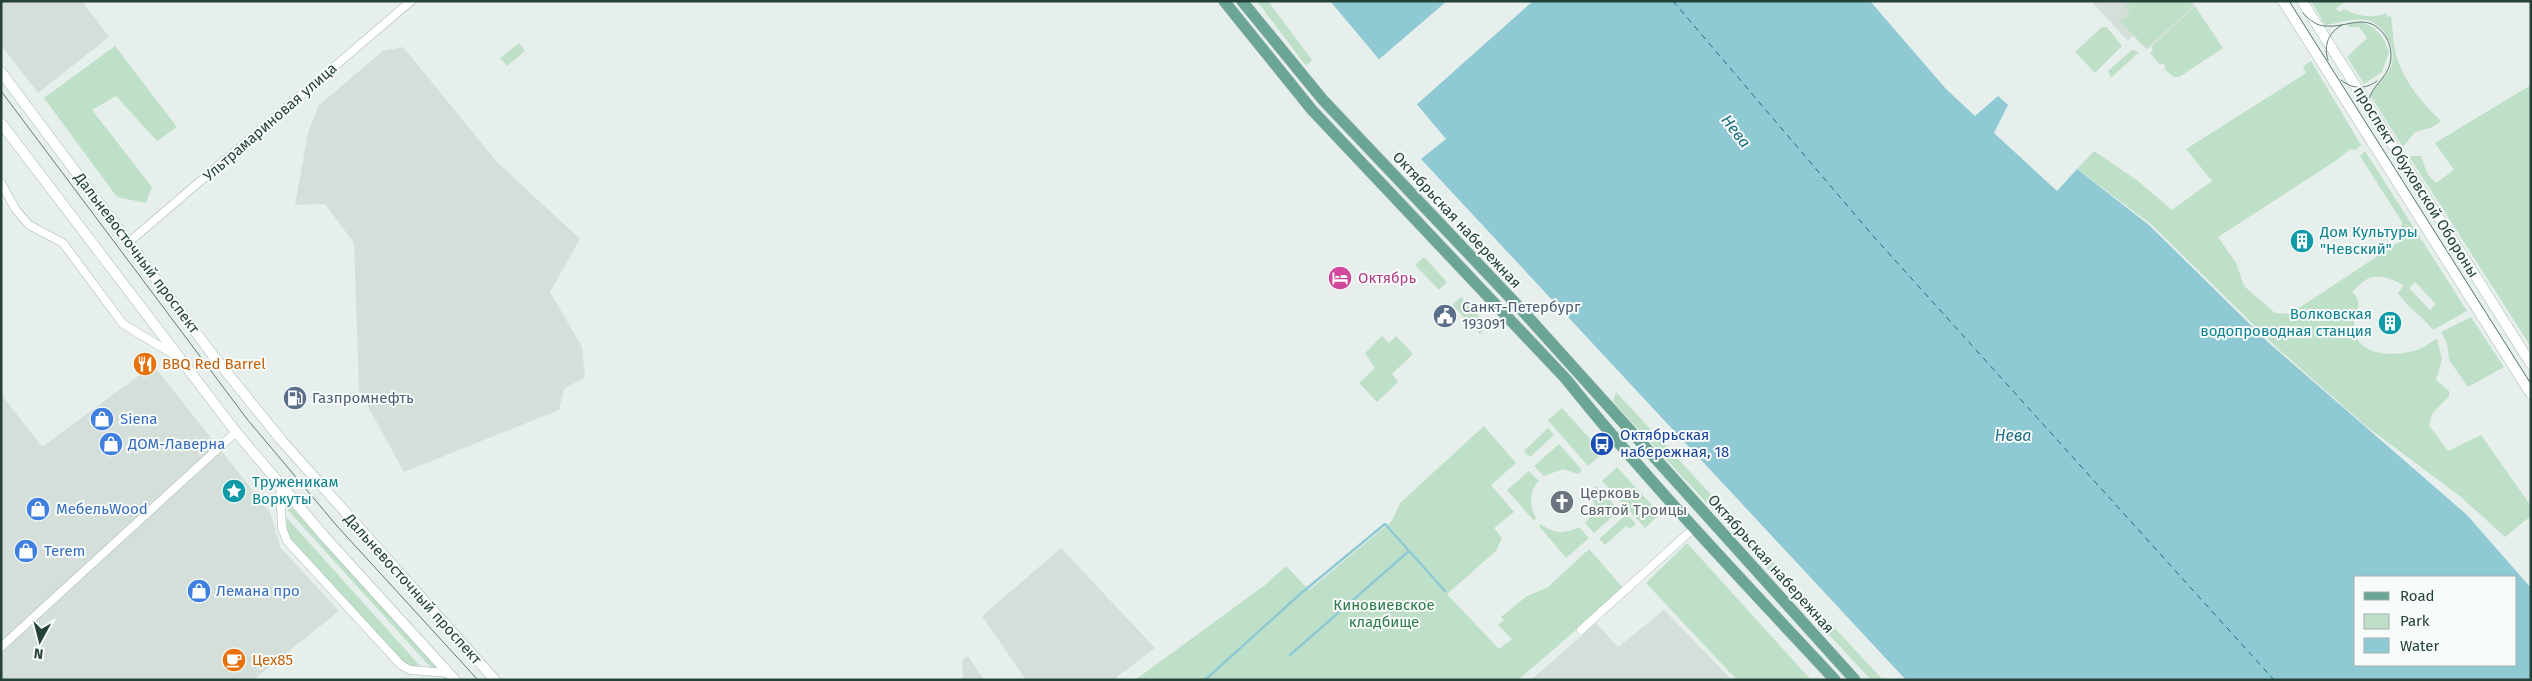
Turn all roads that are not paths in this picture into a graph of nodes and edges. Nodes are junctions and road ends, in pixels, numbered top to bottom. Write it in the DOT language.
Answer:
graph roads {
  1 [pos="411,1"];
  2 [pos="1224,1"];
  3 [pos="1242,1"];
  4 [pos="2283,1"];
  5 [pos="2302,1"];
  6 [pos="1,72"];
  7 [pos="1,123"];
  8 [pos="1,183"];
  9 [pos="129,242"];
  10 [pos="176,356"];
  11 [pos="2531,364"];
  12 [pos="2531,394"];
  13 [pos="236,432"];
  14 [pos="280,484"];
  15 [pos="1694,528"];
  16 [pos="1581,630"];
  17 [pos="1,647"];
  18 [pos="452,676"];
  19 [pos="495,680"];
  20 [pos="1835,680"];
  21 [pos="1855,680"];
  1 -- 9 [label="street, Ультрамариновая улица"];
  2 -- 15 [label="main road, Октябрьская набережная"];
  3 -- 21 [label="main road, Октябрьская набережная"];
  4 -- 12 [label="main road, проспект Обуховской Обороны"];
  5 -- 11 [label="main road, проспект Обуховской Обороны"];
  6 -- 9 [label="main road, Дальневосточный проспект"];
  7 -- 10 [label="main road, Дальневосточный проспект"];
  8 -- 10 [label="street"];
  9 -- 19 [label="main road, Дальневосточный проспект"];
  10 -- 13 [label="main road, Дальневосточный проспект"];
  13 -- 14 [label="main road, Дальневосточный проспект"];
  13 -- 17 [label="street"];
  14 -- 18 [label="main road, Дальневосточный проспект"];
  14 -- 18 [label="street"];
  15 -- 16 [label="street"];
  15 -- 20 [label="main road, Октябрьская набережная"];
}
